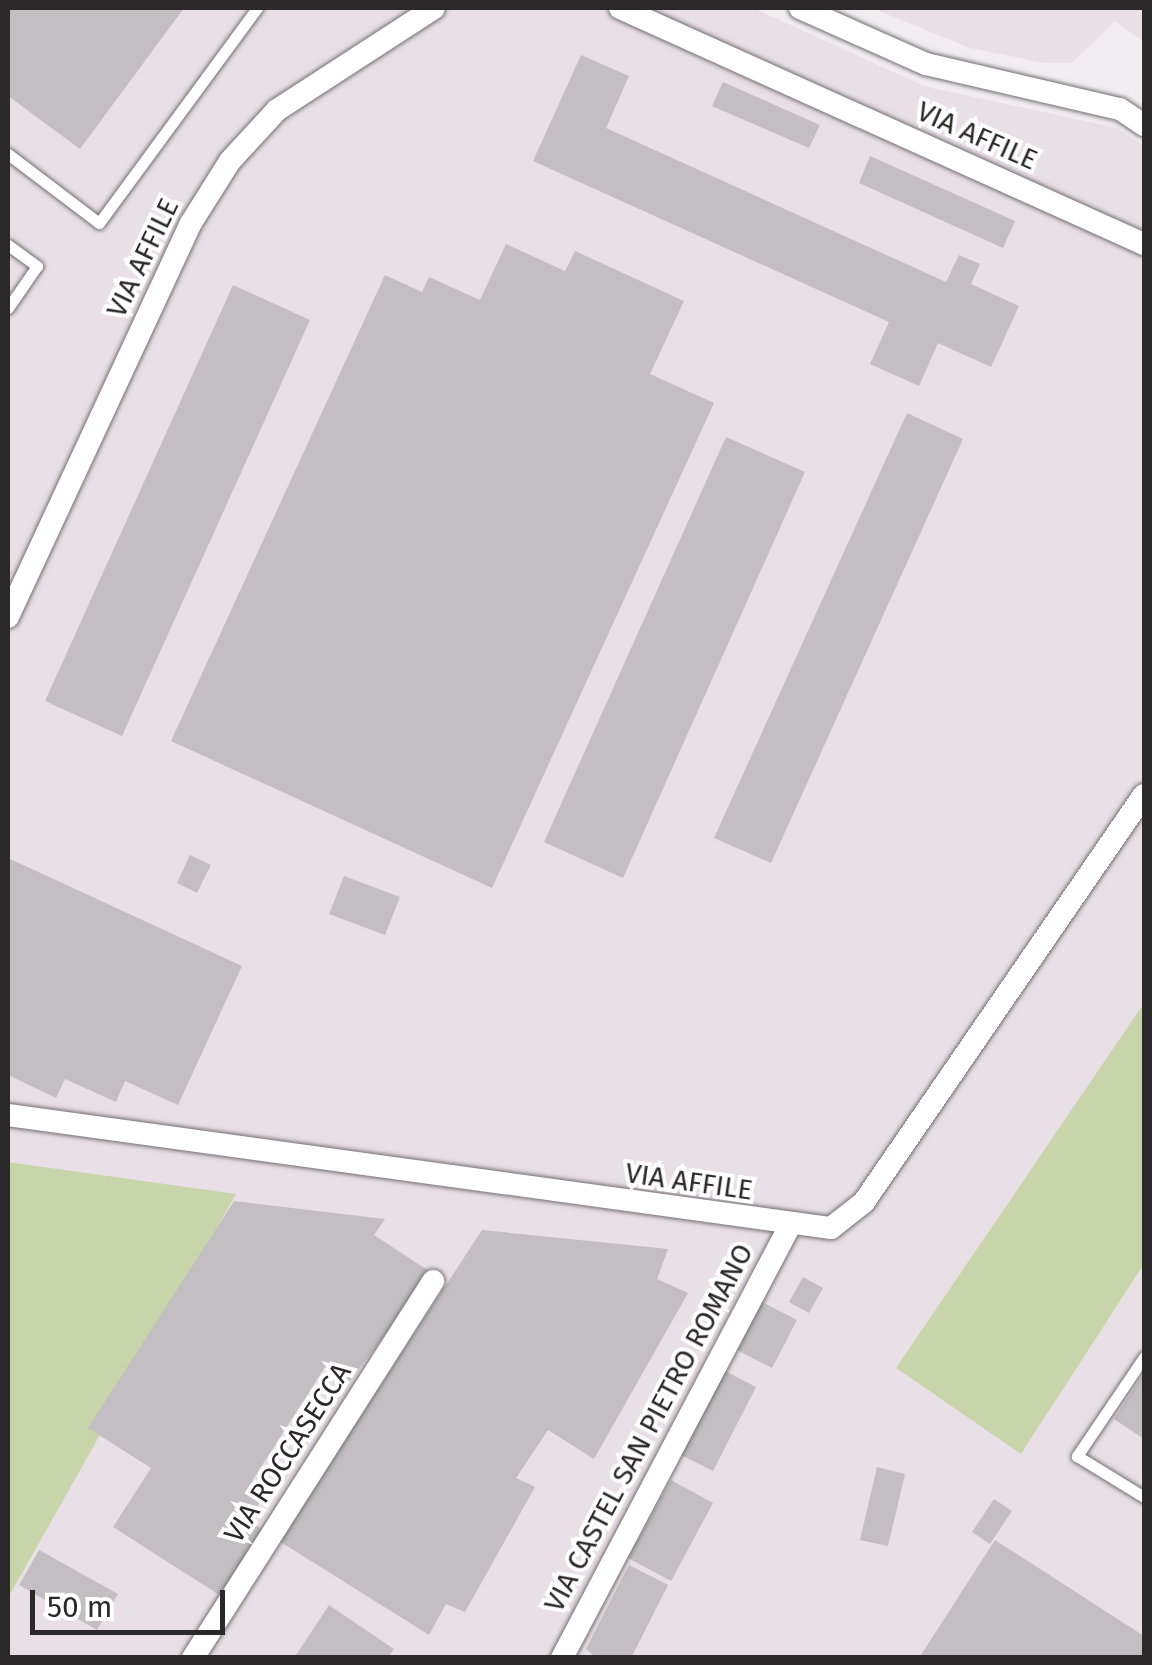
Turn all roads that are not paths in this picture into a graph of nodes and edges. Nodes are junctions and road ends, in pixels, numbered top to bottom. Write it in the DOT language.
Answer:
graph roads {
  1 [pos="258,8"];
  2 [pos="434,8"];
  3 [pos="620,8"];
  4 [pos="800,8"];
  5 [pos="1144,125"];
  6 [pos="8,154"];
  7 [pos="1144,244"];
  8 [pos="8,245"];
  9 [pos="8,308"];
  10 [pos="8,617"];
  11 [pos="1144,796"];
  12 [pos="8,1115"];
  13 [pos="789,1227"];
  14 [pos="434,1281"];
  15 [pos="1144,1357"];
  16 [pos="1144,1497"];
  17 [pos="193,1658"];
  18 [pos="562,1658"];
  1 -- 6 [label="lane"];
  2 -- 10 [label="street, VIA AFFILE"];
  3 -- 7 [label="street, VIA AFFILE"];
  4 -- 5 [label="street"];
  8 -- 9 [label="lane"];
  11 -- 13 [label="street, VIA AFFILE"];
  12 -- 13 [label="street, VIA AFFILE"];
  13 -- 18 [label="street, VIA CASTEL SAN PIETRO ROMANO"];
  14 -- 17 [label="street, VIA ROCCASECCA"];
  15 -- 16 [label="lane"];
}
